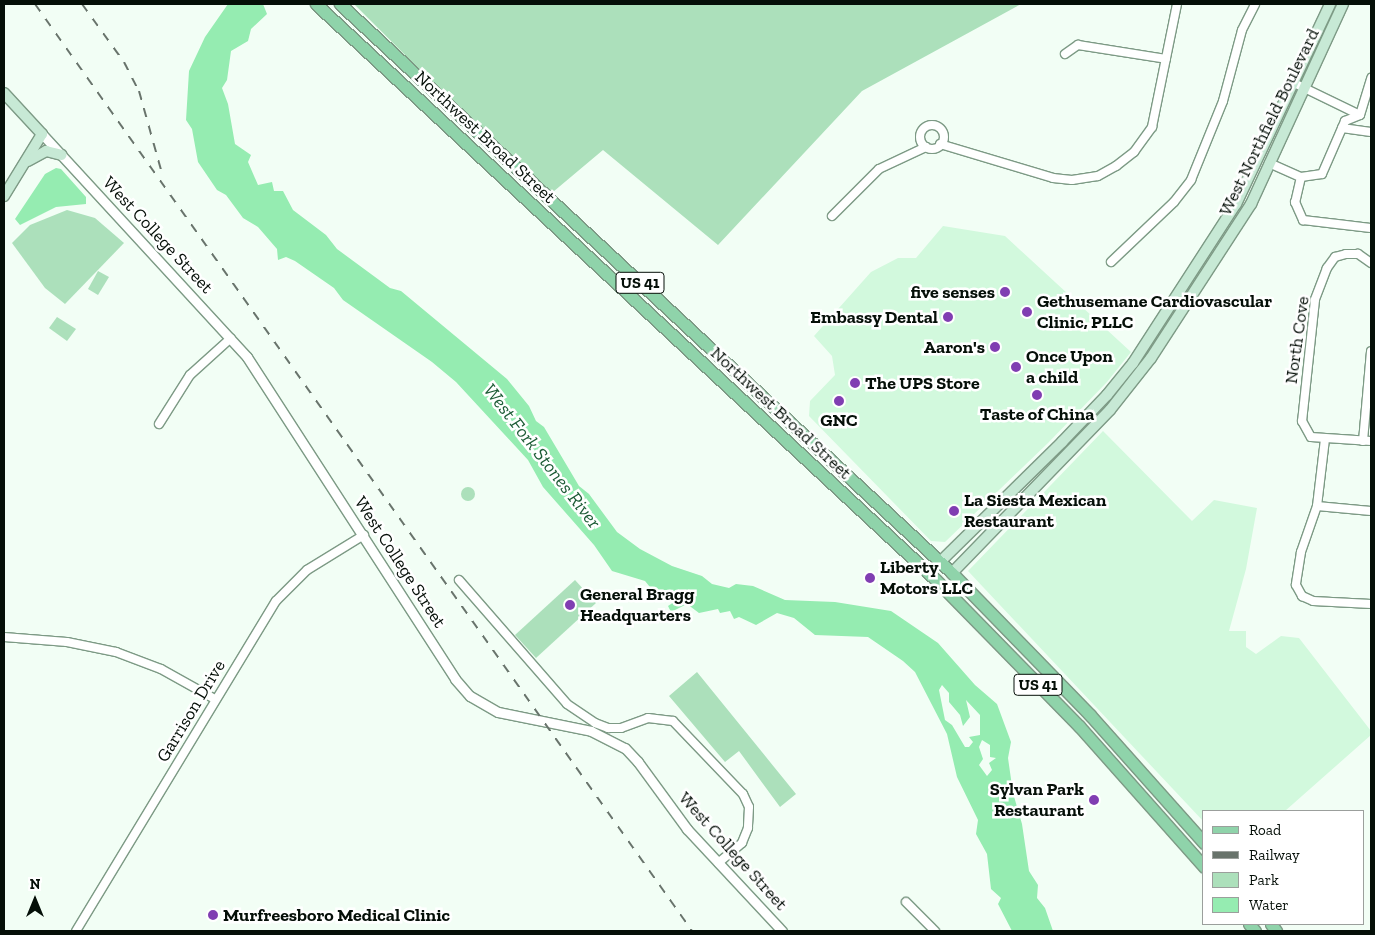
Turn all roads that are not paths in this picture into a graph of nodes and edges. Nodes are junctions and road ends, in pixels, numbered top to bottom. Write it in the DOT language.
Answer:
graph roads {
  1 [pos="316,4"];
  2 [pos="340,4"];
  3 [pos="1177,4"];
  4 [pos="1255,4"];
  5 [pos="1330,4"];
  6 [pos="1343,4"];
  7 [pos="1065,54"];
  8 [pos="1166,59"];
  9 [pos="1371,78"];
  10 [pos="1294,84"];
  11 [pos="1304,89"];
  12 [pos="1369,91"];
  13 [pos="4,93"];
  14 [pos="1360,115"];
  15 [pos="1342,128"];
  16 [pos="1371,132"];
  17 [pos="42,134"];
  18 [pos="482,136"];
  19 [pos="940,144"];
  20 [pos="926,147"];
  21 [pos="471,148"];
  22 [pos="62,156"];
  23 [pos="1269,164"];
  24 [pos="23,165"];
  25 [pos="1301,177"];
  26 [pos="4,196"];
  27 [pos="547,197"];
  28 [pos="536,209"];
  29 [pos="832,216"];
  30 [pos="1371,228"];
  31 [pos="1216,238"];
  32 [pos="1226,245"];
  33 [pos="1111,262"];
  34 [pos="1371,262"];
  35 [pos="231,338"];
  36 [pos="710,348"];
  37 [pos="1371,351"];
  38 [pos="698,360"];
  39 [pos="770,404"];
  40 [pos="759,416"];
  41 [pos="159,424"];
  42 [pos="1325,439"];
  43 [pos="1367,441"];
  44 [pos="816,446"];
  45 [pos="804,458"];
  46 [pos="1317,506"];
  47 [pos="1371,512"];
  48 [pos="364,535"];
  49 [pos="940,562"];
  50 [pos="952,573"];
  51 [pos="935,579"];
  52 [pos="459,580"];
  53 [pos="1371,604"];
  54 [pos="4,638"];
  55 [pos="215,699"];
  56 [pos="1090,715"];
  57 [pos="1079,726"];
  58 [pos="1172,807"];
  59 [pos="1162,817"];
  60 [pos="1202,841"];
  61 [pos="718,863"];
  62 [pos="1202,865"];
  63 [pos="906,902"];
  64 [pos="76,931"];
  65 [pos="782,931"];
  66 [pos="935,931"];
  1 -- 21 [label="main road, Northwest Broad Street / US 41"];
  2 -- 18 [label="main road, Northwest Broad Street / US 41"];
  3 -- 8 [label="street"];
  4 -- 33 [label="street"];
  5 -- 10 [label="main road, West Northfield Boulevard"];
  6 -- 11 [label="main road, West Northfield Boulevard"];
  7 -- 8 [label="street"];
  8 -- 19 [label="street"];
  9 -- 12 [label="street"];
  10 -- 11 [label="street"];
  10 -- 31 [label="main road, West Northfield Boulevard"];
  11 -- 14 [label="street"];
  11 -- 23 [label="main road, West Northfield Boulevard"];
  12 -- 14 [label="street"];
  13 -- 17 [label="main road"];
  14 -- 15 [label="street"];
  15 -- 16 [label="street"];
  15 -- 25 [label="street"];
  17 -- 22 [label="street, West College Street"];
  17 -- 24 [label="main road"];
  18 -- 21 [label="main road"];
  18 -- 27 [label="main road, Northwest Broad Street / US 41"];
  19 -- 20 [label="street"];
  19 -- 20 [label="street"];
  20 -- 29 [label="street"];
  21 -- 28 [label="main road, Northwest Broad Street / US 41"];
  22 -- 24 [label="main road"];
  22 -- 35 [label="street, West College Street"];
  23 -- 25 [label="street"];
  23 -- 32 [label="main road, West Northfield Boulevard"];
  24 -- 26 [label="main road"];
  25 -- 30 [label="street"];
  27 -- 28 [label="main road"];
  27 -- 36 [label="main road, Northwest Broad Street / US 41"];
  28 -- 38 [label="main road, Northwest Broad Street / US 41"];
  31 -- 32 [label="main road"];
  31 -- 49 [label="main road, West Northfield Boulevard"];
  32 -- 50 [label="main road, West Northfield Boulevard"];
  34 -- 42 [label="street, North Cove"];
  35 -- 41 [label="street"];
  35 -- 48 [label="street, West College Street"];
  36 -- 38 [label="main road"];
  36 -- 39 [label="main road, Northwest Broad Street / US 41"];
  37 -- 43 [label="street"];
  38 -- 40 [label="main road, Northwest Broad Street / US 41"];
  39 -- 40 [label="main road"];
  39 -- 44 [label="main road, Northwest Broad Street / US 41"];
  40 -- 45 [label="main road, Northwest Broad Street / US 41"];
  42 -- 43 [label="street"];
  42 -- 46 [label="street"];
  44 -- 45 [label="main road"];
  44 -- 49 [label="main road, Northwest Broad Street / US 41"];
  45 -- 51 [label="main road, Northwest Broad Street / US 41"];
  46 -- 47 [label="street"];
  46 -- 53 [label="street"];
  48 -- 55 [label="street, Garrison Drive"];
  48 -- 61 [label="street, West College Street"];
  49 -- 50 [label="main road, Northwest Broad Street / US 41"];
  49 -- 51 [label="main road"];
  50 -- 51 [label="main road"];
  50 -- 56 [label="main road, Northwest Broad Street / US 41"];
  51 -- 57 [label="main road, Northwest Broad Street / US 41"];
  52 -- 61 [label="street"];
  54 -- 55 [label="street"];
  55 -- 64 [label="street, Garrison Drive"];
  56 -- 57 [label="main road"];
  56 -- 58 [label="main road, Northwest Broad Street / US 41"];
  57 -- 59 [label="main road, Northwest Broad Street / US 41"];
  58 -- 59 [label="main road"];
  58 -- 60 [label="main road, Northwest Broad Street / US 41"];
  59 -- 62 [label="main road, Northwest Broad Street / US 41"];
  61 -- 65 [label="street, West College Street"];
  63 -- 66 [label="street"];
}
